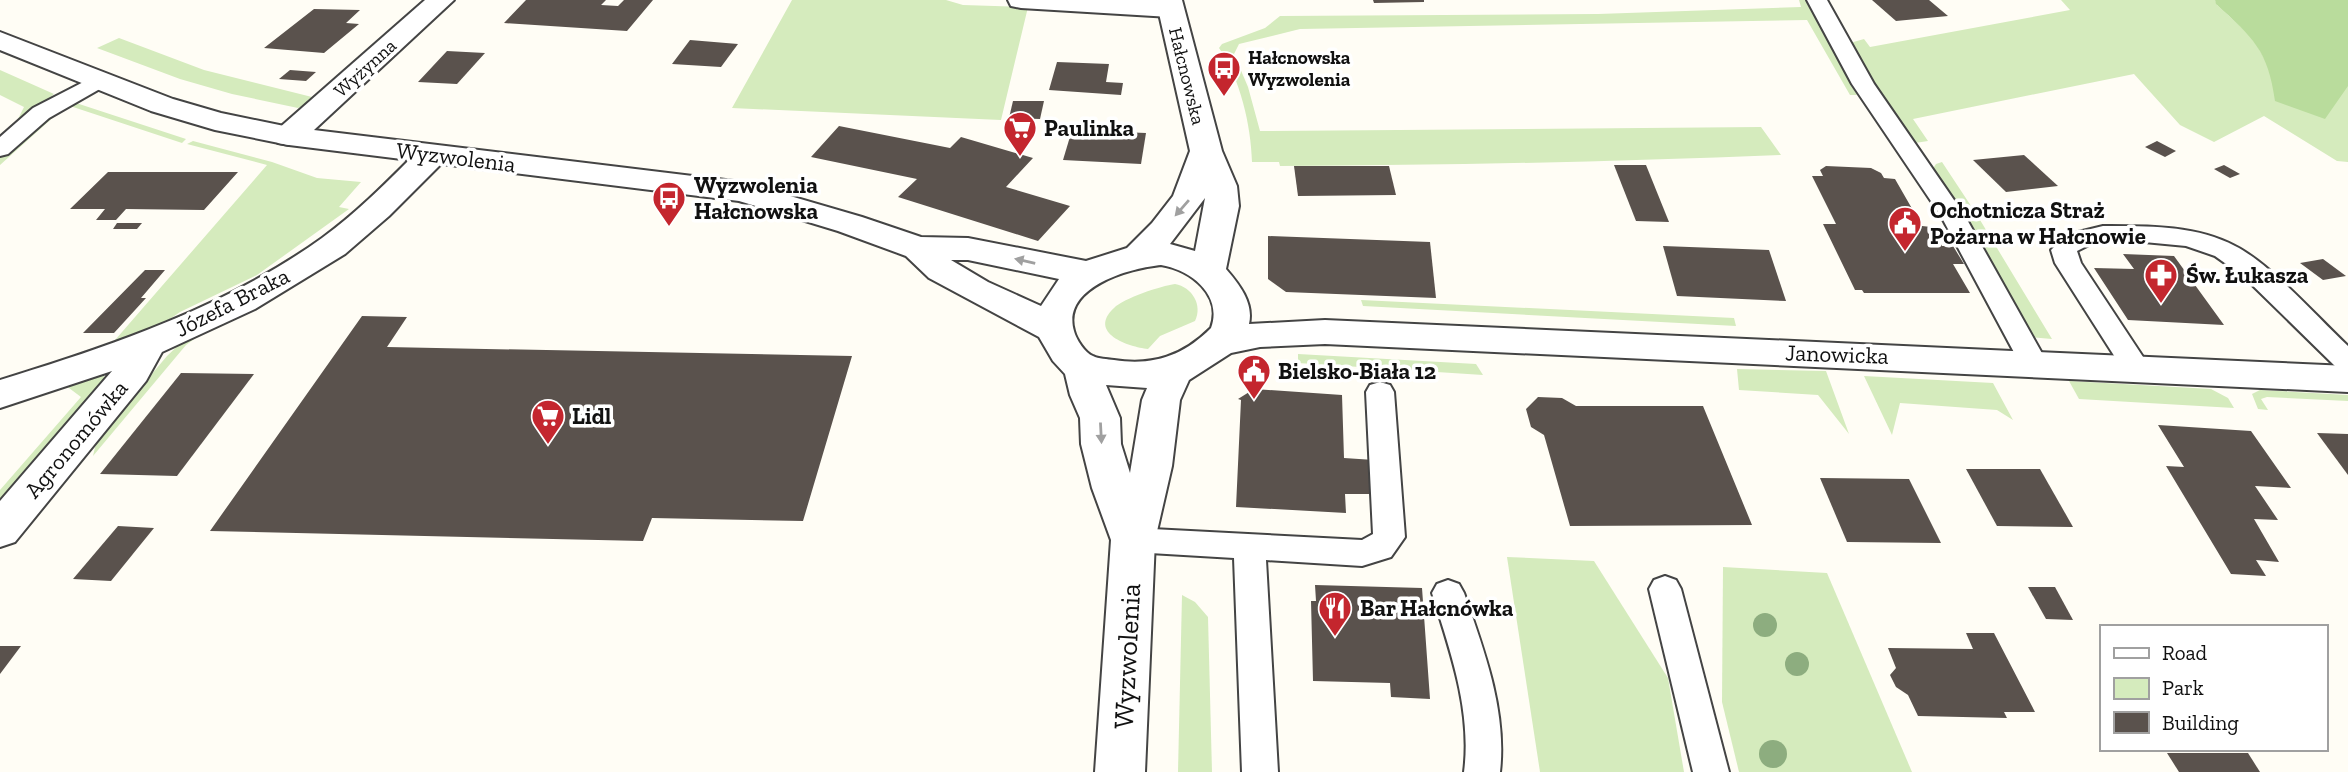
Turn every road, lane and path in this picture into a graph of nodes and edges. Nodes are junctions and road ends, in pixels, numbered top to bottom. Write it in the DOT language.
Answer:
graph roads {
  1 [pos="441,0"];
  2 [pos="1021,0"];
  3 [pos="1817,0"];
  4 [pos="1170,4"];
  5 [pos="0,40"];
  6 [pos="97,81"];
  7 [pos="289,136"];
  8 [pos="0,149"];
  9 [pos="1206,151"];
  10 [pos="432,155"];
  11 [pos="918,248"];
  12 [pos="1140,255"];
  13 [pos="1092,274"];
  14 [pos="1218,282"];
  15 [pos="1054,329"];
  16 [pos="1325,332"];
  17 [pos="1220,343"];
  18 [pos="147,345"];
  19 [pos="2348,362"];
  20 [pos="2034,364"];
  21 [pos="1083,368"];
  22 [pos="2137,369"];
  23 [pos="1174,371"];
  24 [pos="2348,379"];
  25 [pos="1380,392"];
  26 [pos="0,394"];
  27 [pos="0,530"];
  28 [pos="1133,540"];
  29 [pos="1249,546"];
  30 [pos="1665,589"];
  31 [pos="1448,593"];
  32 [pos="1121,772"];
  33 [pos="1260,772"];
  34 [pos="1482,772"];
  35 [pos="1711,772"];
  1 -- 7 [label="street, Wyżynna"];
  2 -- 4 [label="street"];
  3 -- 20 [label="lane"];
  4 -- 9 [label="street, Hałcnowska"];
  5 -- 6 [label="street, Wyzwolenia"];
  6 -- 7 [label="street, Wyzwolenia"];
  6 -- 8 [label="lane"];
  7 -- 10 [label="street, Wyzwolenia"];
  9 -- 12 [label="street, Hałcnowska, one-way"];
  9 -- 14 [label="street, Hałcnowska"];
  10 -- 11 [label="street, Wyzwolenia"];
  10 -- 18 [label="street, Józefa Braka"];
  13 -- 11 [label="street, Wyzwolenia, one-way"];
  11 -- 15 [label="street, Wyzwolenia"];
  12 -- 13 [label="street"];
  12 -- 14 [label="street"];
  13 -- 15 [label="street"];
  14 -- 16 [label="street, Janowicka"];
  14 -- 17 [label="street"];
  15 -- 21 [label="street"];
  16 -- 17 [label="street, Janowicka"];
  16 -- 20 [label="street, Janowicka"];
  17 -- 23 [label="street"];
  18 -- 26 [label="street, Józefa Braka"];
  18 -- 27 [label="street, Agronomówka"];
  19 -- 22 [label="lane"];
  20 -- 22 [label="street, Janowicka"];
  21 -- 23 [label="street"];
  21 -- 28 [label="street, Wyzwolenia, one-way"];
  22 -- 24 [label="street, Janowicka"];
  23 -- 28 [label="street, Wyzwolenia"];
  25 -- 29 [label="lane"];
  28 -- 29 [label="lane"];
  28 -- 32 [label="street, Wyzwolenia"];
  29 -- 33 [label="lane"];
  30 -- 35 [label="lane"];
  31 -- 34 [label="lane"];
}
